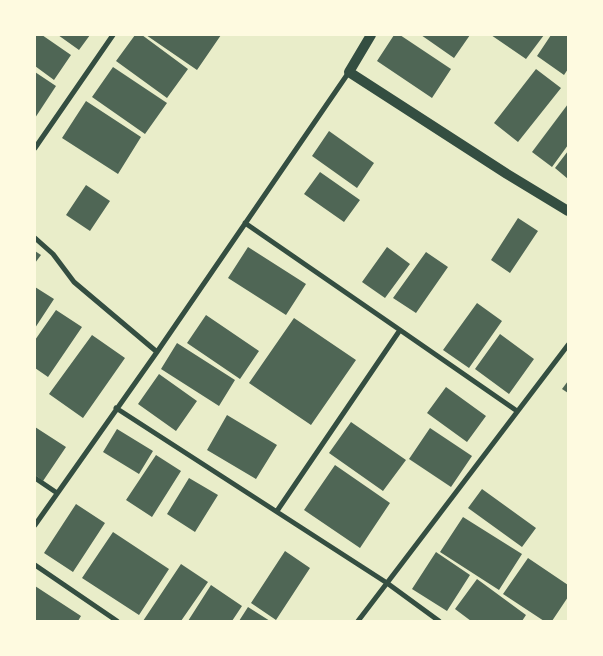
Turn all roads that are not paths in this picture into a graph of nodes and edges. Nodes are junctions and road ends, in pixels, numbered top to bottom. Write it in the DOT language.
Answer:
graph roads {
  1 [pos="113,35"];
  2 [pos="371,35"];
  3 [pos="349,72"];
  4 [pos="35,148"];
  5 [pos="568,211"];
  6 [pos="245,223"];
  7 [pos="35,238"];
  8 [pos="400,330"];
  9 [pos="568,345"];
  10 [pos="157,352"];
  11 [pos="116,408"];
  12 [pos="517,412"];
  13 [pos="35,478"];
  14 [pos="57,493"];
  15 [pos="277,511"];
  16 [pos="35,525"];
  17 [pos="35,565"];
  18 [pos="388,583"];
  19 [pos="117,621"];
  20 [pos="358,621"];
  21 [pos="440,621"];
  1 -- 4 [label="street"];
  2 -- 3 [label="main road"];
  3 -- 5 [label="main road"];
  3 -- 6 [label="street"];
  6 -- 8 [label="street"];
  6 -- 10 [label="street"];
  7 -- 10 [label="street"];
  8 -- 12 [label="street"];
  8 -- 15 [label="street"];
  9 -- 12 [label="street"];
  10 -- 11 [label="street"];
  11 -- 14 [label="street"];
  11 -- 15 [label="street"];
  12 -- 18 [label="street"];
  13 -- 14 [label="street"];
  14 -- 16 [label="street"];
  15 -- 18 [label="street"];
  17 -- 19 [label="street"];
  18 -- 20 [label="street"];
  18 -- 21 [label="street"];
}
